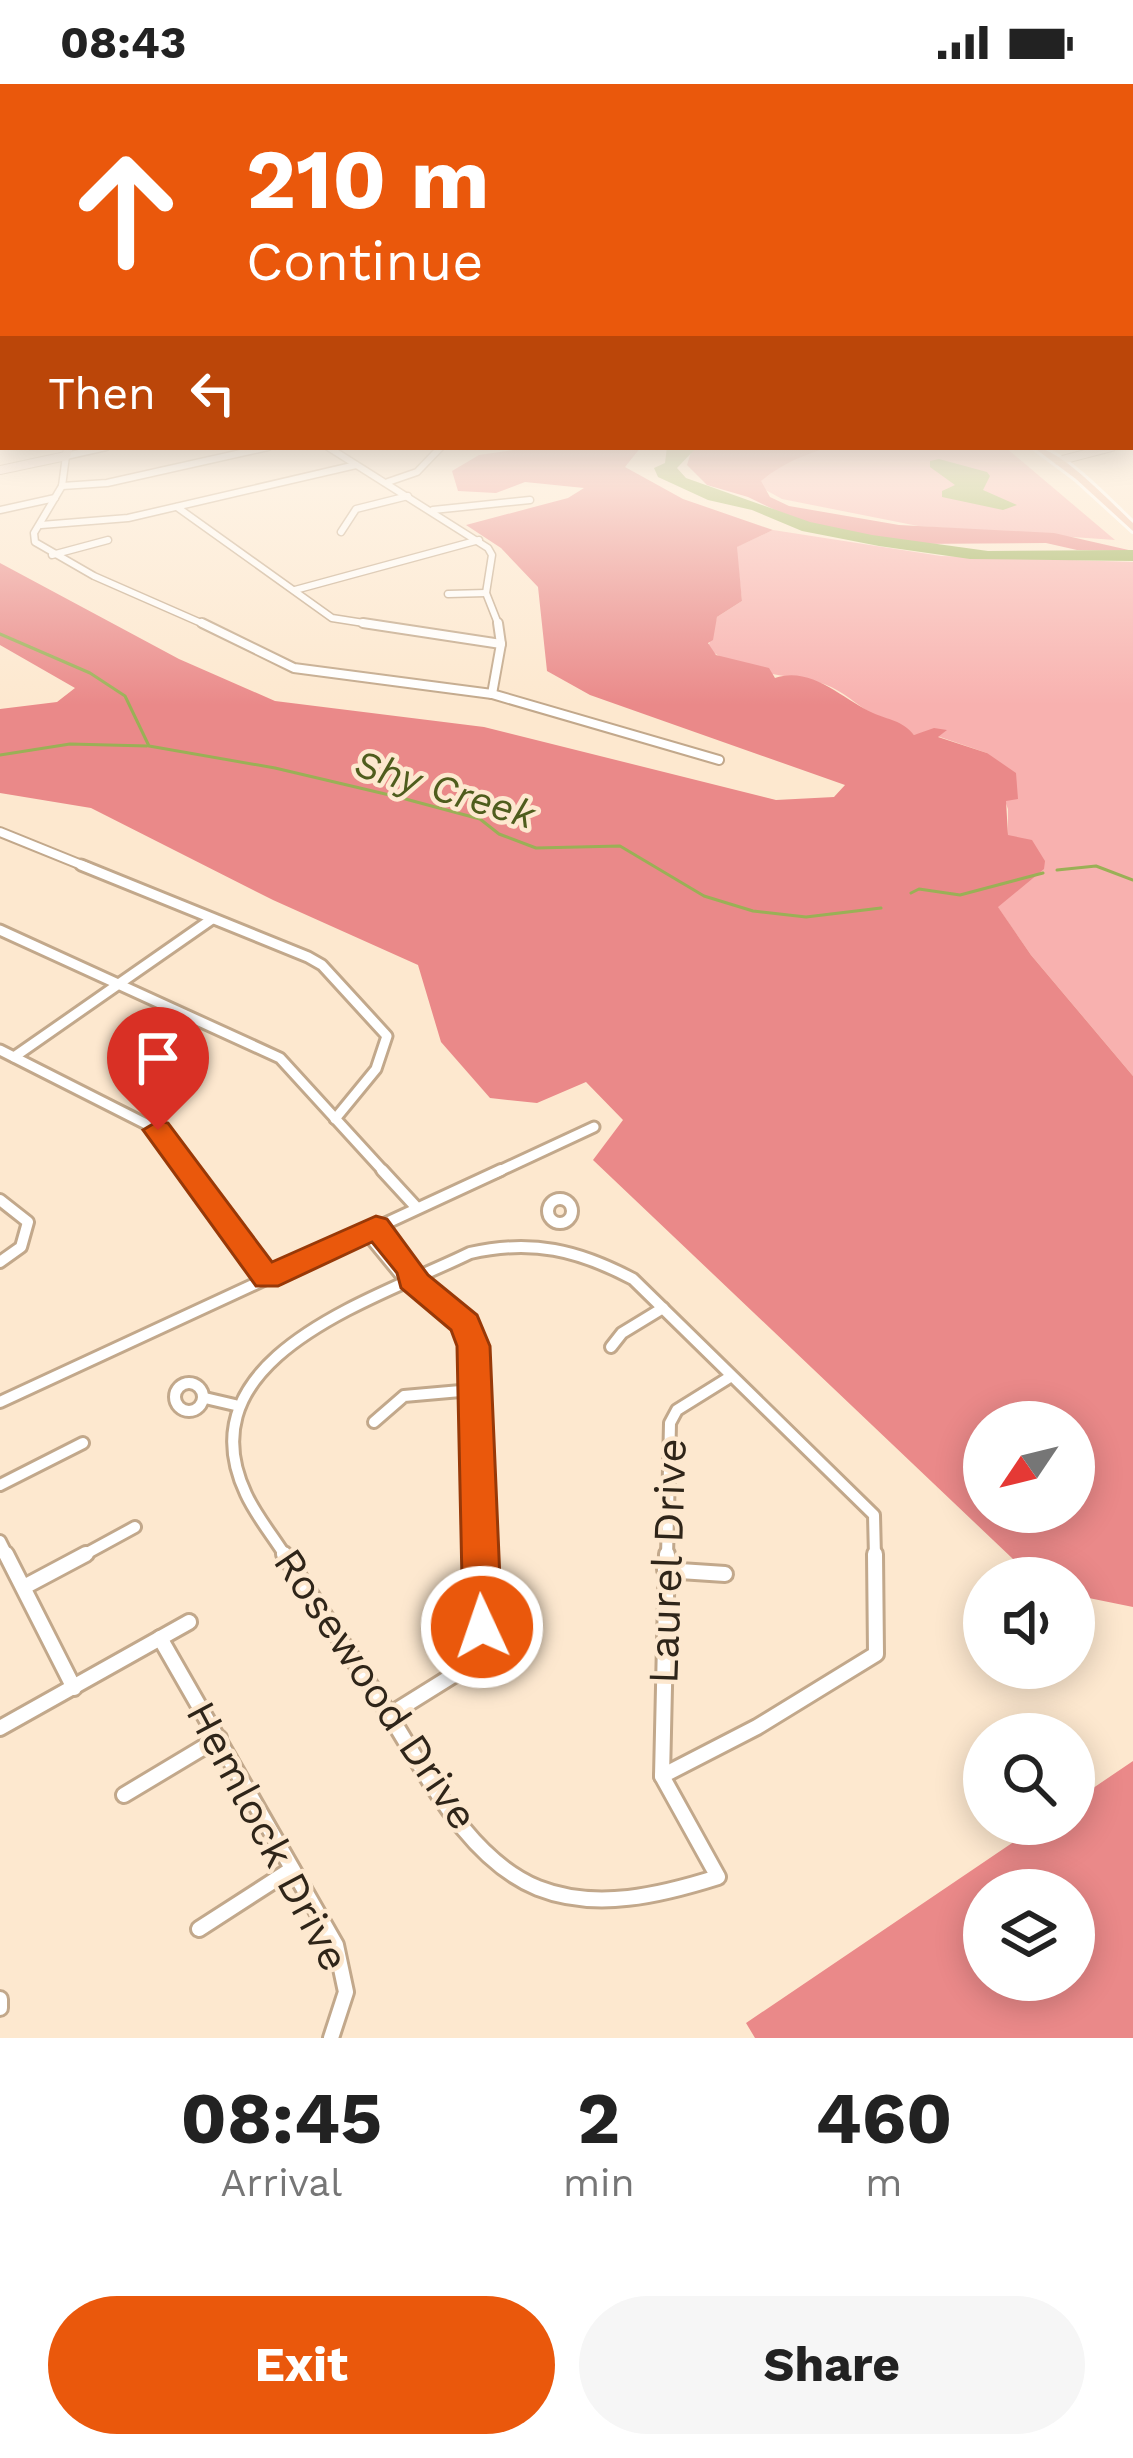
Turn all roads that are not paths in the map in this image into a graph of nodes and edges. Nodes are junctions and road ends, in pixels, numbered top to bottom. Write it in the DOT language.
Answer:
graph roads {
  1 [pos="70,523"];
  2 [pos="200,523"];
  3 [pos="341,523"];
  4 [pos="453,523"];
  5 [pos="41,525"];
  6 [pos="340,532"];
  7 [pos="108,540"];
  8 [pos="478,540"];
  9 [pos="52,555"];
  10 [pos="295,590"];
  11 [pos="486,592"];
  12 [pos="448,594"];
  13 [pos="501,644"];
  14 [pos="492,694"];
  15 [pos="719,760"];
  16 [pos="0,832"];
  17 [pos="212,919"];
  18 [pos="0,930"];
  19 [pos="122,983"];
  20 [pos="0,1050"];
  21 [pos="14,1057"];
  22 [pos="335,1119"];
  23 [pos="594,1127"];
  24 [pos="0,1200"];
  25 [pos="417,1208"];
  26 [pos="559,1222"];
  27 [pos="371,1230"];
  28 [pos="553,1246"];
  29 [pos="0,1262"];
  30 [pos="267,1278"];
  31 [pos="412,1280"];
  32 [pos="663,1308"];
  33 [pos="611,1347"];
  34 [pos="730,1377"];
  35 [pos="472,1390"];
  36 [pos="205,1398"];
  37 [pos="0,1402"];
  38 [pos="236,1405"];
  39 [pos="374,1422"];
  40 [pos="83,1443"];
  41 [pos="0,1485"];
  42 [pos="135,1527"];
  43 [pos="0,1541"];
  44 [pos="665,1570"];
  45 [pos="724,1574"];
  46 [pos="24,1587"];
  47 [pos="190,1622"];
  48 [pos="160,1638"];
  49 [pos="74,1688"];
  50 [pos="391,1714"];
  51 [pos="0,1728"];
  52 [pos="218,1738"];
  53 [pos="662,1776"];
  54 [pos="124,1795"];
  55 [pos="292,1869"];
  56 [pos="200,1929"];
  57 [pos="331,2038"];
  1 -- 5 [label="street"];
  2 -- 10 [label="street"];
  3 -- 6 [label="street"];
  4 -- 8 [label="street"];
  5 -- 9 [label="street"];
  7 -- 9 [label="street"];
  8 -- 10 [label="street"];
  8 -- 11 [label="street"];
  9 -- 14 [label="street"];
  10 -- 13 [label="street"];
  11 -- 12 [label="street"];
  11 -- 13 [label="street"];
  13 -- 14 [label="street"];
  14 -- 15 [label="street"];
  16 -- 17 [label="street"];
  17 -- 19 [label="street"];
  17 -- 22 [label="street"];
  18 -- 19 [label="street"];
  19 -- 21 [label="street"];
  19 -- 22 [label="street"];
  20 -- 21 [label="street"];
  21 -- 30 [label="street"];
  22 -- 25 [label="street"];
  23 -- 25 [label="street"];
  24 -- 29 [label="street"];
  25 -- 27 [label="street"];
  26 -- 28 [label="street"];
  27 -- 30 [label="street"];
  27 -- 31 [label="street"];
  28 -- 31 [label="street"];
  28 -- 32 [label="street"];
  30 -- 37 [label="street"];
  31 -- 35 [label="street"];
  31 -- 38 [label="street"];
  32 -- 33 [label="street"];
  32 -- 34 [label="street"];
  34 -- 44 [label="street, Laurel Drive"];
  34 -- 53 [label="street"];
  35 -- 39 [label="street"];
  35 -- 50 [label="street"];
  36 -- 38 [label="street"];
  38 -- 50 [label="street, Rosewood Drive"];
  40 -- 41 [label="street"];
  42 -- 46 [label="street"];
  43 -- 46 [label="street"];
  44 -- 45 [label="street"];
  44 -- 53 [label="street, Laurel Drive"];
  46 -- 49 [label="street"];
  47 -- 48 [label="street"];
  48 -- 49 [label="street"];
  48 -- 52 [label="street, Hemlock Drive"];
  49 -- 51 [label="street"];
  50 -- 53 [label="street, Rosewood Drive"];
  52 -- 54 [label="street"];
  52 -- 55 [label="street, Hemlock Drive"];
  55 -- 56 [label="street"];
  55 -- 57 [label="street, Hemlock Drive"];
}
